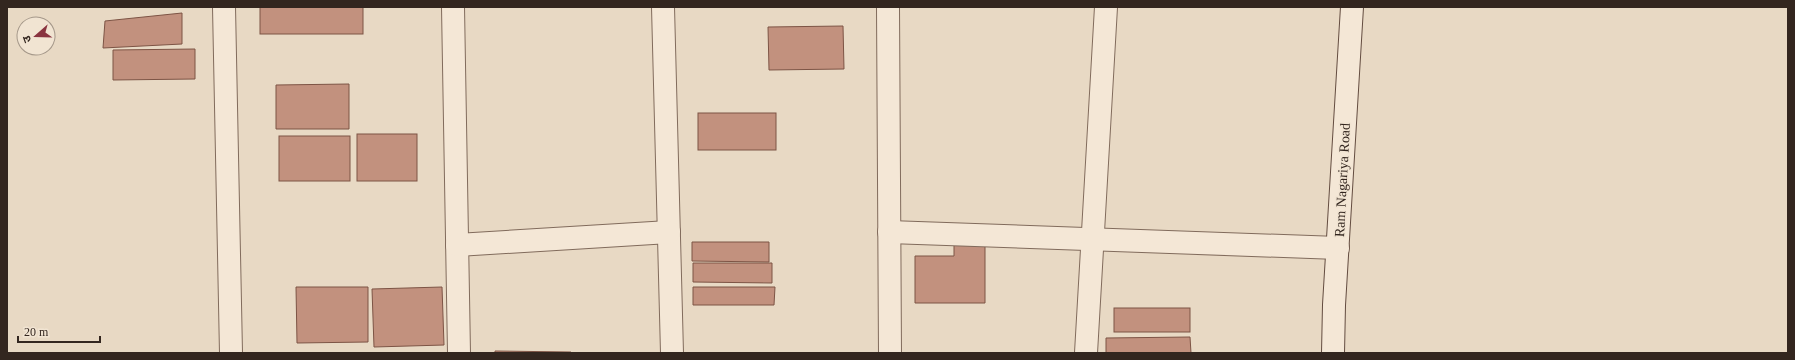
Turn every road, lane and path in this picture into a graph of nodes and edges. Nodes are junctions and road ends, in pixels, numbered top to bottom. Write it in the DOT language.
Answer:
graph roads {
  1 [pos="224,7"];
  2 [pos="453,7"];
  3 [pos="663,7"];
  4 [pos="888,7"];
  5 [pos="1106,7"];
  6 [pos="1352,7"];
  7 [pos="669,232"];
  8 [pos="889,232"];
  9 [pos="1092,238"];
  10 [pos="457,245"];
  11 [pos="1338,248"];
  12 [pos="231,353"];
  13 [pos="459,353"];
  14 [pos="672,353"];
  15 [pos="890,353"];
  16 [pos="1086,353"];
  17 [pos="1334,353"];
  1 -- 12 [label="street"];
  2 -- 10 [label="street"];
  3 -- 7 [label="street"];
  4 -- 8 [label="street"];
  5 -- 9 [label="street"];
  6 -- 11 [label="street, Ram Nagariya Road"];
  7 -- 10 [label="street"];
  7 -- 14 [label="street"];
  8 -- 9 [label="street"];
  8 -- 15 [label="street"];
  9 -- 11 [label="street"];
  9 -- 16 [label="street"];
  10 -- 13 [label="street"];
  11 -- 17 [label="street, Ram Nagariya Road"];
}
